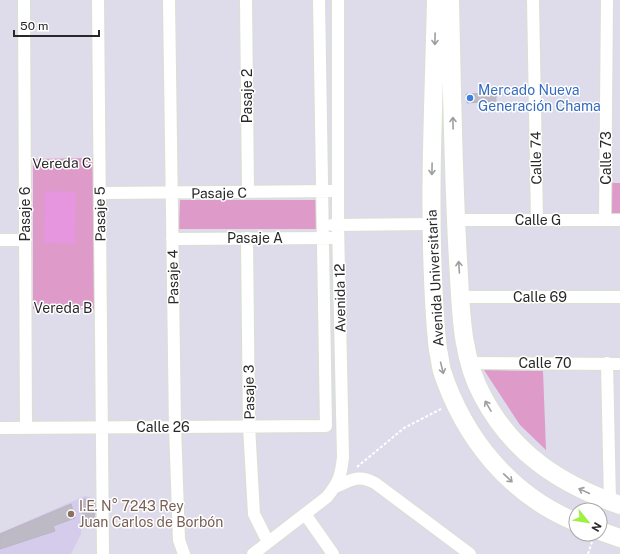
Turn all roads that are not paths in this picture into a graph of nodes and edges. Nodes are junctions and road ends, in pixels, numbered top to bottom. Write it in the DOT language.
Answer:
graph roads {
  1 [pos="24,0"];
  2 [pos="98,0"];
  3 [pos="169,0"];
  4 [pos="246,0"];
  5 [pos="320,0"];
  6 [pos="338,0"];
  7 [pos="436,0"];
  8 [pos="450,0"];
  9 [pos="533,0"];
  10 [pos="607,0"];
  11 [pos="322,191"];
  12 [pos="338,191"];
  13 [pos="248,192"];
  14 [pos="100,193"];
  15 [pos="172,194"];
  16 [pos="456,220"];
  17 [pos="537,220"];
  18 [pos="605,220"];
  19 [pos="620,220"];
  20 [pos="430,224"];
  21 [pos="323,225"];
  22 [pos="338,225"];
  23 [pos="247,238"];
  24 [pos="323,238"];
  25 [pos="338,238"];
  26 [pos="172,239"];
  27 [pos="0,240"];
  28 [pos="25,240"];
  29 [pos="460,297"];
  30 [pos="620,297"];
  31 [pos="469,363"];
  32 [pos="607,364"];
  33 [pos="620,364"];
  34 [pos="249,426"];
  35 [pos="326,426"];
  36 [pos="102,427"];
  37 [pos="175,427"];
  38 [pos="0,428"];
  39 [pos="26,428"];
  40 [pos="335,487"];
  41 [pos="615,504"];
  42 [pos="305,514"];
  43 [pos="568,519"];
  44 [pos="608,537"];
  45 [pos="620,538"];
  46 [pos="268,542"];
  47 [pos="103,554"];
  48 [pos="184,554"];
  49 [pos="253,554"];
  50 [pos="333,554"];
  51 [pos="470,554"];
  1 -- 28 [label="street, Pasaje 6"];
  2 -- 14 [label="street, Pasaje 5"];
  3 -- 15 [label="street, Pasaje 4"];
  4 -- 13 [label="street, Pasaje 2"];
  5 -- 11 [label="street, Avenida 12"];
  6 -- 12 [label="street, Avenida 12"];
  7 -- 20 [label="street, Avenida Universitaria, one-way"];
  16 -- 8 [label="street, Avenida Universitaria, one-way"];
  9 -- 17 [label="street, Calle 74"];
  10 -- 18 [label="street, Calle 73"];
  11 -- 12 [label="street, Pasaje C"];
  11 -- 13 [label="street, Pasaje C"];
  11 -- 21 [label="street, Avenida 12"];
  12 -- 22 [label="street, Avenida 12"];
  13 -- 15 [label="street, Pasaje C"];
  14 -- 15 [label="street, Pasaje C"];
  14 -- 36 [label="street, Pasaje 5"];
  15 -- 26 [label="street, Pasaje 4"];
  16 -- 17 [label="street, Calle G"];
  29 -- 16 [label="street, Avenida Universitaria, one-way"];
  17 -- 18 [label="street, Calle G"];
  18 -- 19 [label="street, Calle G"];
  20 -- 22 [label="street"];
  20 -- 43 [label="street, Avenida Universitaria, one-way"];
  21 -- 22 [label="street"];
  21 -- 24 [label="street, Avenida 12"];
  22 -- 25 [label="street, Avenida 12"];
  23 -- 24 [label="street, Pasaje A"];
  23 -- 26 [label="street, Pasaje A"];
  23 -- 34 [label="street, Pasaje 3"];
  24 -- 25 [label="street, Pasaje A"];
  24 -- 35 [label="street, Avenida 12"];
  25 -- 40 [label="street, Avenida 12"];
  26 -- 37 [label="street, Pasaje 4"];
  27 -- 28 [label="street"];
  28 -- 39 [label="street, Pasaje 6"];
  29 -- 30 [label="street, Calle 69"];
  29 -- 31 [label="street, Avenida Universitaria"];
  31 -- 32 [label="street, Calle 70"];
  41 -- 31 [label="street, Avenida Universitaria, one-way"];
  32 -- 33 [label="street, Calle 70"];
  32 -- 41 [label="street"];
  34 -- 35 [label="street, Calle 26"];
  34 -- 37 [label="street, Calle 26"];
  34 -- 46 [label="street, Pasaje 3"];
  36 -- 37 [label="street, Calle 26"];
  36 -- 39 [label="street, Calle 26"];
  36 -- 47 [label="street, Pasaje 5"];
  37 -- 48 [label="street, Pasaje 4"];
  38 -- 39 [label="street, Calle 26"];
  40 -- 42 [label="street, Avenida 12"];
  40 -- 51 [label="street"];
  42 -- 46 [label="street, Avenida 12"];
  42 -- 50 [label="street"];
  44 -- 45 [label="street"];
  46 -- 49 [label="street, Avenida 12"];
}
